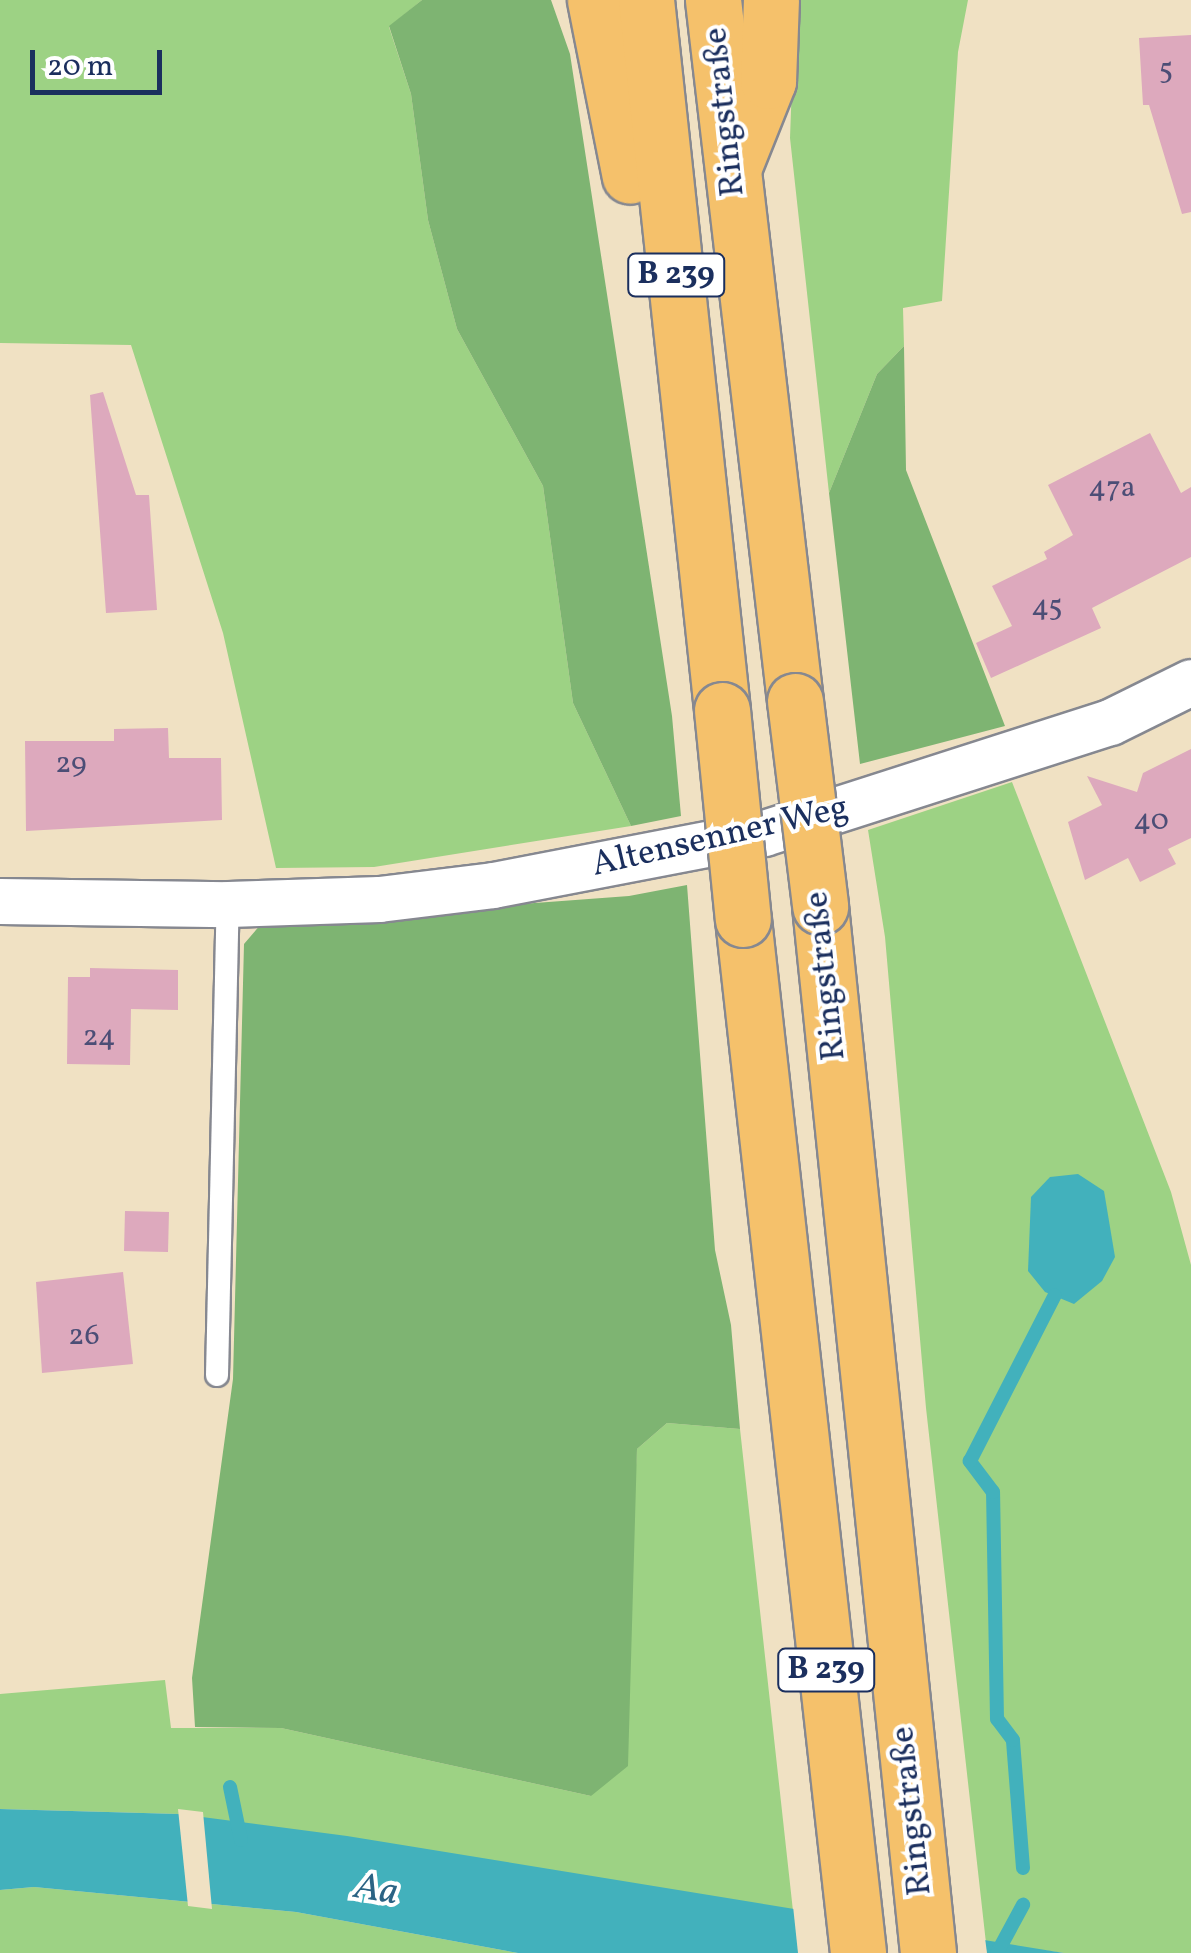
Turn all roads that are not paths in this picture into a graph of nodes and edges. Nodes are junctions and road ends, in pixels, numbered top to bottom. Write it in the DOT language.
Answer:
graph roads {
  1 [pos="595,0"];
  2 [pos="646,0"];
  3 [pos="713,0"];
  4 [pos="771,0"];
  5 [pos="731,174"];
  6 [pos="705,551"];
  7 [pos="1191,682"];
  8 [pos="0,901"];
  9 [pos="228,904"];
  10 [pos="218,1375"];
  11 [pos="858,1953"];
  12 [pos="928,1953"];
  1 -- 6 [label="highway"];
  2 -- 6 [label="highway, Ringstraße / B 239"];
  3 -- 5 [label="highway, Ringstraße / B 239"];
  4 -- 5 [label="highway"];
  5 -- 12 [label="highway, Ringstraße / B 239, bridge"];
  6 -- 11 [label="highway, Ringstraße / B 239, bridge"];
  7 -- 9 [label="street, Altensenner Weg"];
  8 -- 9 [label="street, Altensenner Weg"];
  9 -- 10 [label="lane"];
}
